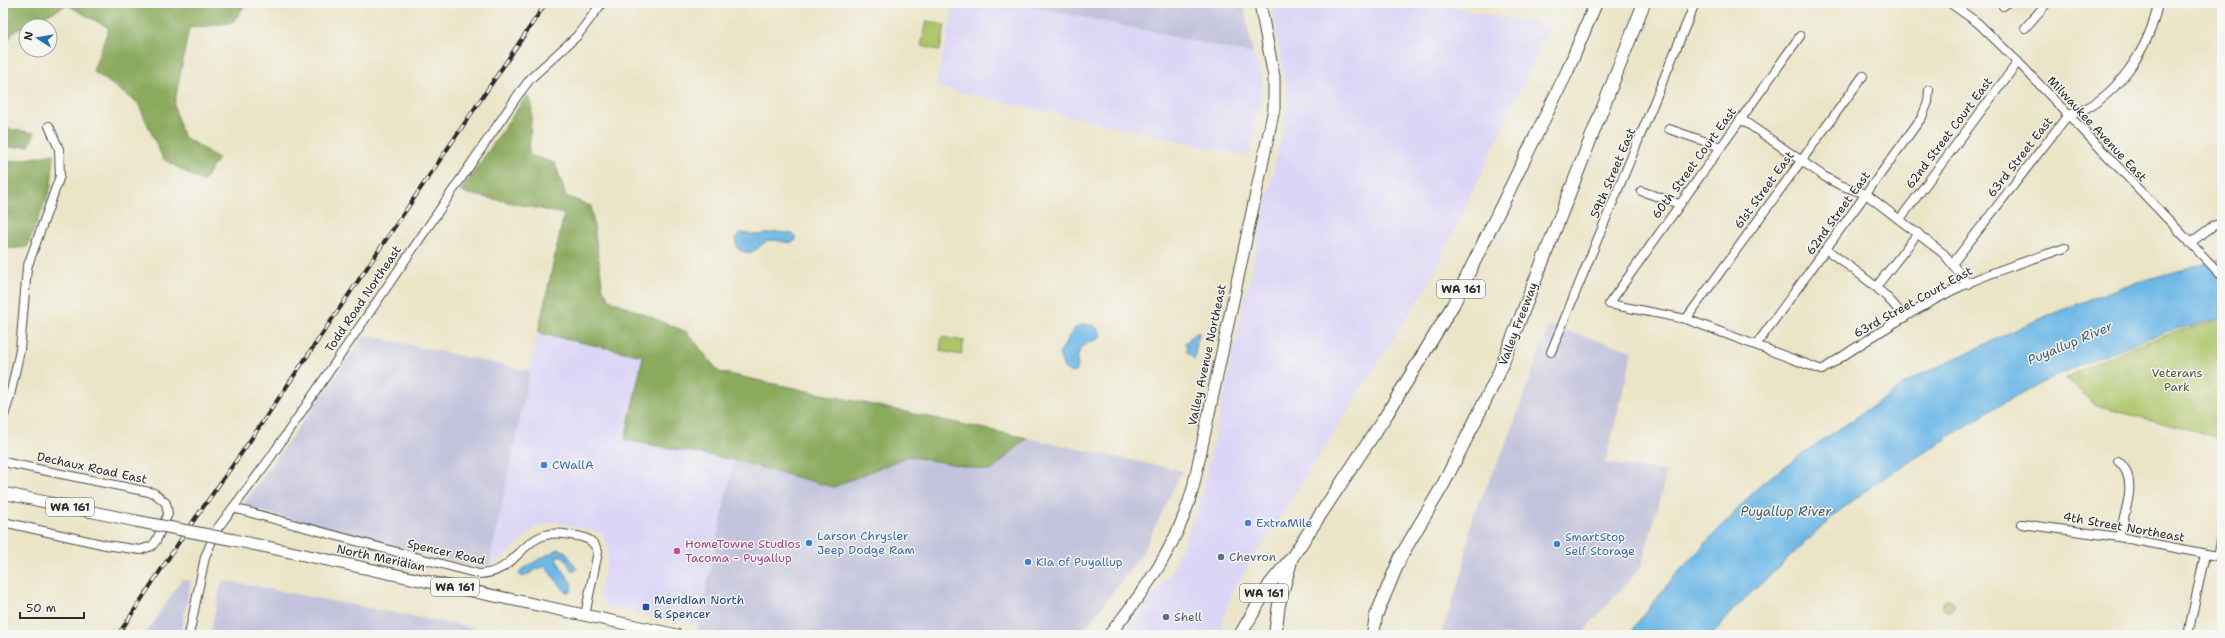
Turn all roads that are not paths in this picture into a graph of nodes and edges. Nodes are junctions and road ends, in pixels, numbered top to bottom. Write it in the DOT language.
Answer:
graph roads {
  1 [pos="602,3"];
  2 [pos="1260,3"];
  3 [pos="1596,3"];
  4 [pos="1644,3"];
  5 [pos="1695,3"];
  6 [pos="1950,3"];
  7 [pos="2047,3"];
  8 [pos="2158,3"];
  9 [pos="2025,28"];
  10 [pos="1800,36"];
  11 [pos="2018,62"];
  12 [pos="1863,76"];
  13 [pos="1929,90"];
  14 [pos="2068,115"];
  15 [pos="1741,118"];
  16 [pos="49,126"];
  17 [pos="1669,129"];
  18 [pos="1721,147"];
  19 [pos="1800,160"];
  20 [pos="1641,190"];
  21 [pos="1866,194"];
  22 [pos="1679,204"];
  23 [pos="1900,219"];
  24 [pos="2222,223"];
  25 [pos="1918,233"];
  26 [pos="2190,243"];
  27 [pos="2065,248"];
  28 [pos="1826,249"];
  29 [pos="1953,263"];
  30 [pos="2222,276"];
  31 [pos="1968,284"];
  32 [pos="1876,287"];
  33 [pos="1904,318"];
  34 [pos="1686,319"];
  35 [pos="1756,345"];
  36 [pos="1551,352"];
  37 [pos="3,419"];
  38 [pos="2118,461"];
  39 [pos="3,462"];
  40 [pos="3,493"];
  41 [pos="233,508"];
  42 [pos="3,522"];
  43 [pos="2022,524"];
  44 [pos="2120,537"];
  45 [pos="2222,537"];
  46 [pos="2205,554"];
  47 [pos="1293,556"];
  48 [pos="2220,557"];
  49 [pos="585,615"];
  50 [pos="189,635"];
  51 [pos="677,635"];
  52 [pos="1110,635"];
  53 [pos="1240,635"];
  54 [pos="1275,635"];
  55 [pos="1373,635"];
  56 [pos="2188,635"];
  1 -- 41 [label="street, Todd Road Northeast"];
  2 -- 52 [label="main road, Valley Avenue Northeast"];
  3 -- 47 [label="highway, WA 161"];
  4 -- 55 [label="highway, Valley Freeway"];
  5 -- 36 [label="street, 59th Street East"];
  6 -- 11 [label="street, Milwaukee Avenue East"];
  7 -- 9 [label="street"];
  8 -- 14 [label="street, 63rd Street East"];
  10 -- 15 [label="street, 60th Street Court East"];
  11 -- 14 [label="street, Milwaukee Avenue East"];
  11 -- 23 [label="street, 62nd Street Court East"];
  12 -- 19 [label="street, 61st Street East"];
  13 -- 21 [label="street, 62nd Street East"];
  14 -- 26 [label="street, Milwaukee Avenue East"];
  14 -- 29 [label="street, 63rd Street East"];
  15 -- 18 [label="street, 60th Street Court East"];
  15 -- 19 [label="street"];
  16 -- 37 [label="street"];
  17 -- 18 [label="street"];
  18 -- 22 [label="street, 60th Street Court East"];
  19 -- 21 [label="street"];
  19 -- 34 [label="street, 61st Street East"];
  20 -- 22 [label="street"];
  21 -- 23 [label="street"];
  21 -- 28 [label="street, 62nd Street East"];
  22 -- 34 [label="street, 60th Street Court East"];
  23 -- 25 [label="street"];
  24 -- 26 [label="street"];
  25 -- 29 [label="street"];
  25 -- 32 [label="street"];
  26 -- 30 [label="street, Milwaukee Avenue East"];
  27 -- 31 [label="street, 63rd Street Court East"];
  28 -- 32 [label="street"];
  28 -- 35 [label="street, 62nd Street East"];
  29 -- 31 [label="street"];
  31 -- 33 [label="street, 63rd Street Court East"];
  32 -- 33 [label="street"];
  33 -- 35 [label="street, 63rd Street Court East"];
  34 -- 35 [label="street"];
  38 -- 44 [label="street"];
  39 -- 42 [label="street, Dechaux Road East"];
  40 -- 49 [label="main road, North Meridian / WA 161, bridge"];
  41 -- 49 [label="street, Spencer Road"];
  41 -- 50 [label="street, Todd Road Northeast"];
  43 -- 44 [label="street, 4th Street Northeast"];
  44 -- 46 [label="street, 4th Street Northeast"];
  45 -- 48 [label="street"];
  46 -- 48 [label="street, 4th Street Northeast"];
  46 -- 56 [label="street"];
  47 -- 53 [label="highway, WA 161"];
  47 -- 54 [label="highway"];
  49 -- 51 [label="main road, North Meridian / WA 161"];
}
